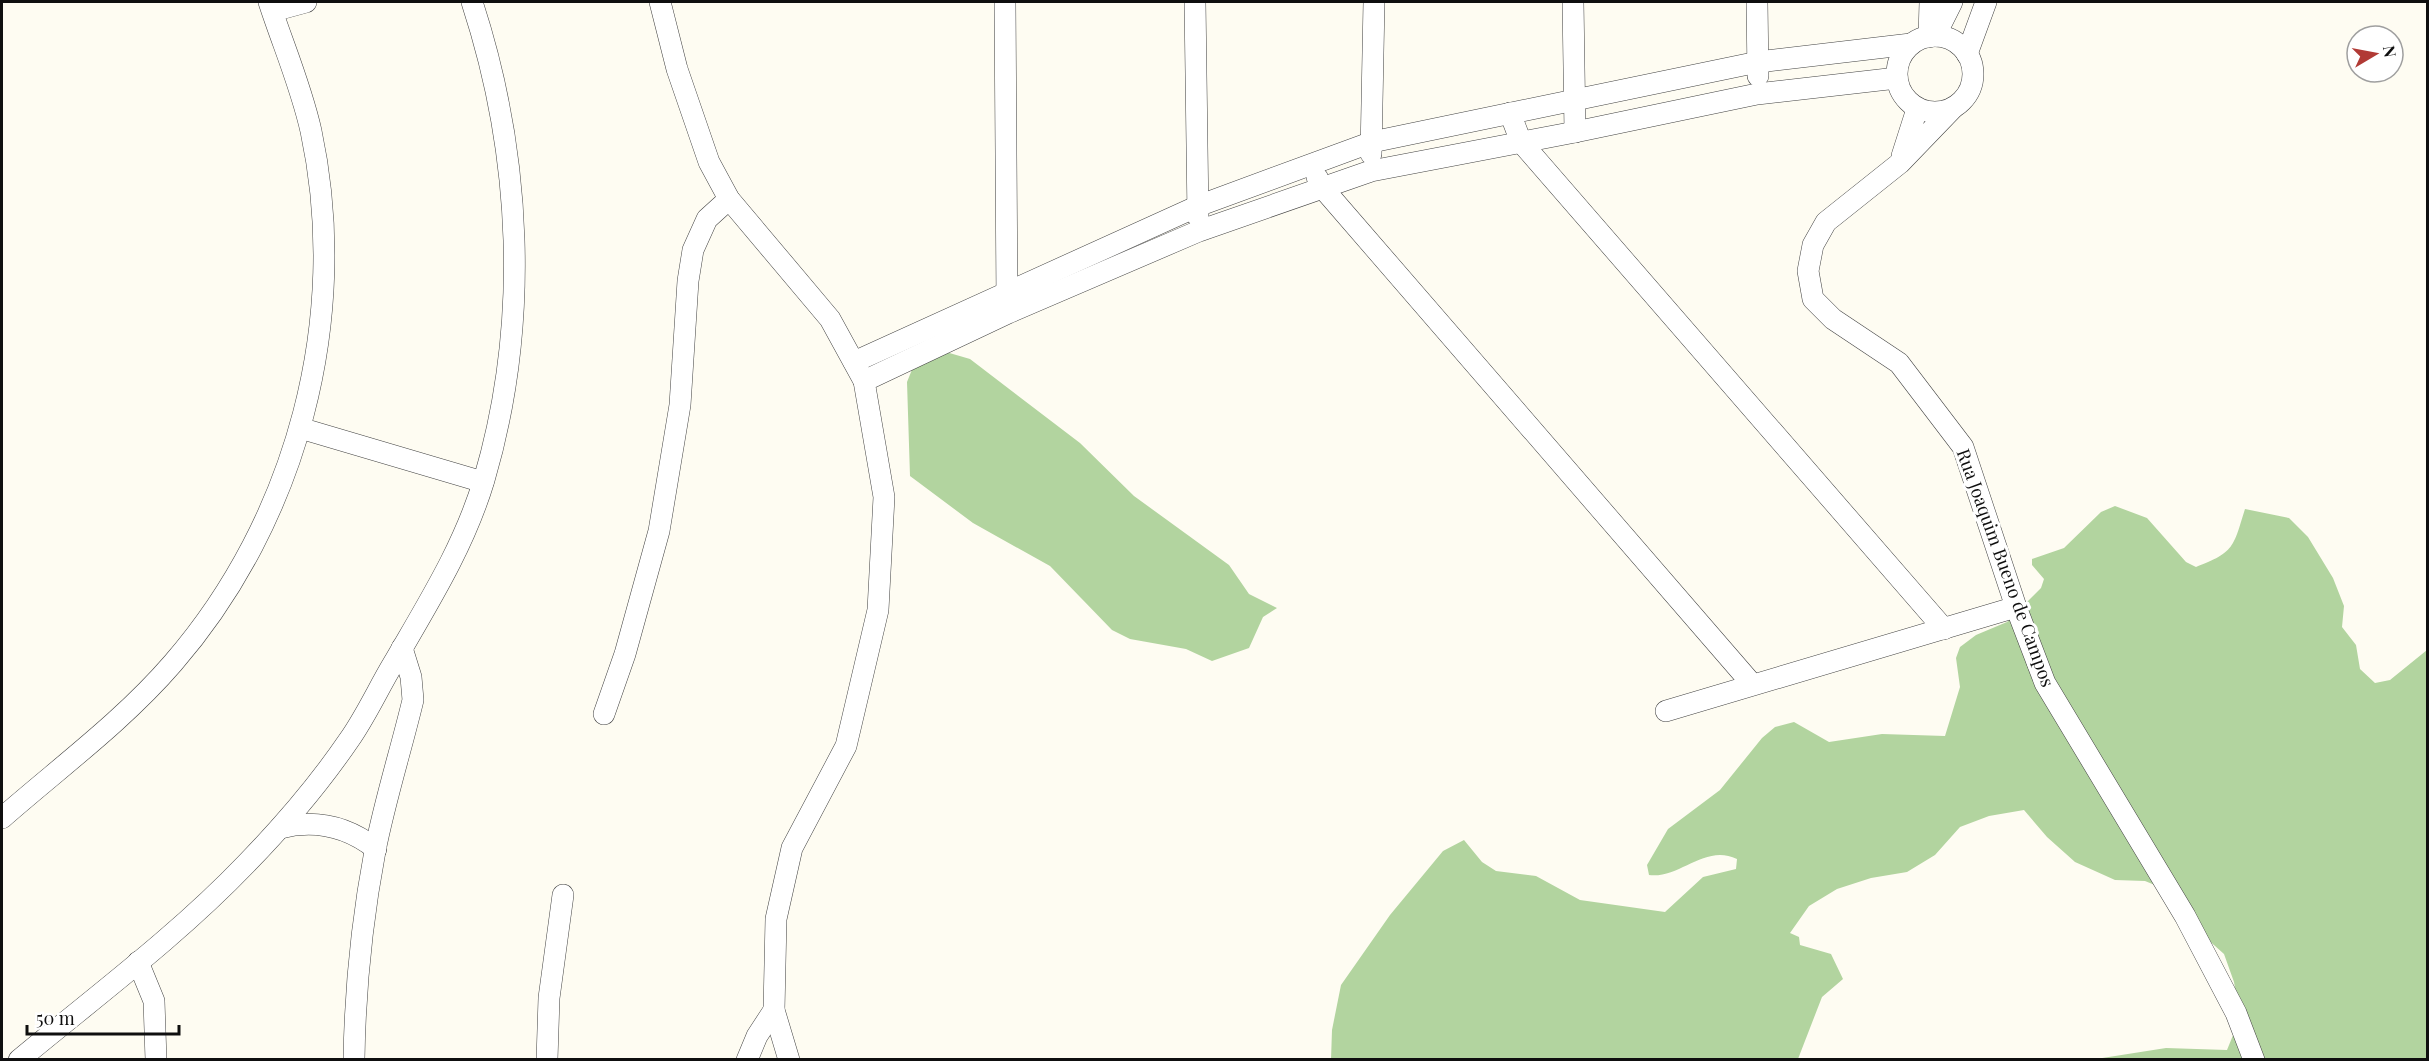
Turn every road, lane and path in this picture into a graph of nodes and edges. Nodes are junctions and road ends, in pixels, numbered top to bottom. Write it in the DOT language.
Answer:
graph roads {
  1 [pos="306,2"];
  2 [pos="472,2"];
  3 [pos="660,2"];
  4 [pos="1005,2"];
  5 [pos="1195,2"];
  6 [pos="1374,2"];
  7 [pos="1573,2"];
  8 [pos="1757,2"];
  9 [pos="1930,2"];
  10 [pos="1952,2"];
  11 [pos="1986,2"];
  12 [pos="271,6"];
  13 [pos="1925,39"];
  14 [pos="1967,54"];
  15 [pos="1758,62"];
  16 [pos="1897,78"];
  17 [pos="1757,94"];
  18 [pos="1575,100"];
  19 [pos="1953,108"];
  20 [pos="1917,109"];
  21 [pos="1509,113"];
  22 [pos="1575,132"];
  23 [pos="1372,142"];
  24 [pos="1521,142"];
  25 [pos="1900,163"];
  26 [pos="1310,164"];
  27 [pos="1371,171"];
  28 [pos="1322,186"];
  29 [pos="729,199"];
  30 [pos="1198,206"];
  31 [pos="1199,231"];
  32 [pos="1005,292"];
  33 [pos="1008,313"];
  34 [pos="854,362"];
  35 [pos="864,381"];
  36 [pos="300,428"];
  37 [pos="483,482"];
  38 [pos="2016,607"];
  39 [pos="1944,629"];
  40 [pos="402,648"];
  41 [pos="1752,684"];
  42 [pos="1666,711"];
  43 [pos="604,714"];
  44 [pos="2,818"];
  45 [pos="280,828"];
  46 [pos="376,849"];
  47 [pos="563,895"];
  48 [pos="138,962"];
  49 [pos="774,1010"];
  50 [pos="20,1059"];
  51 [pos="156,1059"];
  52 [pos="354,1059"];
  53 [pos="547,1059"];
  54 [pos="747,1059"];
  55 [pos="789,1059"];
  56 [pos="2254,1059"];
  1 -- 12 [label="street"];
  2 -- 37 [label="street"];
  3 -- 29 [label="street"];
  4 -- 32 [label="street"];
  5 -- 30 [label="street"];
  6 -- 23 [label="street"];
  7 -- 18 [label="street"];
  8 -- 15 [label="street"];
  9 -- 13 [label="street"];
  10 -- 13 [label="street"];
  11 -- 14 [label="street"];
  12 -- 36 [label="street"];
  13 -- 14 [label="street"];
  13 -- 15 [label="street"];
  13 -- 16 [label="street"];
  14 -- 19 [label="street"];
  15 -- 17 [label="street"];
  15 -- 18 [label="street"];
  16 -- 17 [label="street"];
  16 -- 20 [label="street"];
  17 -- 22 [label="street"];
  18 -- 21 [label="street"];
  18 -- 22 [label="street"];
  19 -- 20 [label="street"];
  19 -- 25 [label="street, Rua Joaquim Bueno de Campos"];
  20 -- 25 [label="street"];
  21 -- 23 [label="street"];
  21 -- 24 [label="street"];
  22 -- 24 [label="street"];
  23 -- 26 [label="street"];
  23 -- 27 [label="street"];
  24 -- 27 [label="street"];
  24 -- 39 [label="street"];
  25 -- 38 [label="street, Rua Joaquim Bueno de Campos"];
  26 -- 28 [label="street"];
  26 -- 30 [label="street"];
  27 -- 28 [label="street"];
  28 -- 31 [label="street"];
  28 -- 41 [label="street"];
  29 -- 34 [label="street"];
  29 -- 43 [label="street"];
  30 -- 31 [label="street"];
  30 -- 32 [label="street"];
  31 -- 33 [label="street"];
  32 -- 33 [label="street"];
  32 -- 34 [label="street"];
  33 -- 35 [label="street"];
  34 -- 35 [label="street"];
  35 -- 49 [label="street"];
  36 -- 37 [label="street"];
  36 -- 44 [label="street"];
  37 -- 40 [label="street"];
  38 -- 39 [label="street"];
  38 -- 56 [label="street, Rua Joaquim Bueno de Campos"];
  39 -- 41 [label="street"];
  40 -- 45 [label="street"];
  40 -- 46 [label="street"];
  41 -- 42 [label="street"];
  45 -- 46 [label="street"];
  45 -- 48 [label="street"];
  46 -- 52 [label="street"];
  47 -- 53 [label="street"];
  48 -- 50 [label="street"];
  48 -- 51 [label="street"];
  49 -- 54 [label="street"];
  49 -- 55 [label="street"];
}
